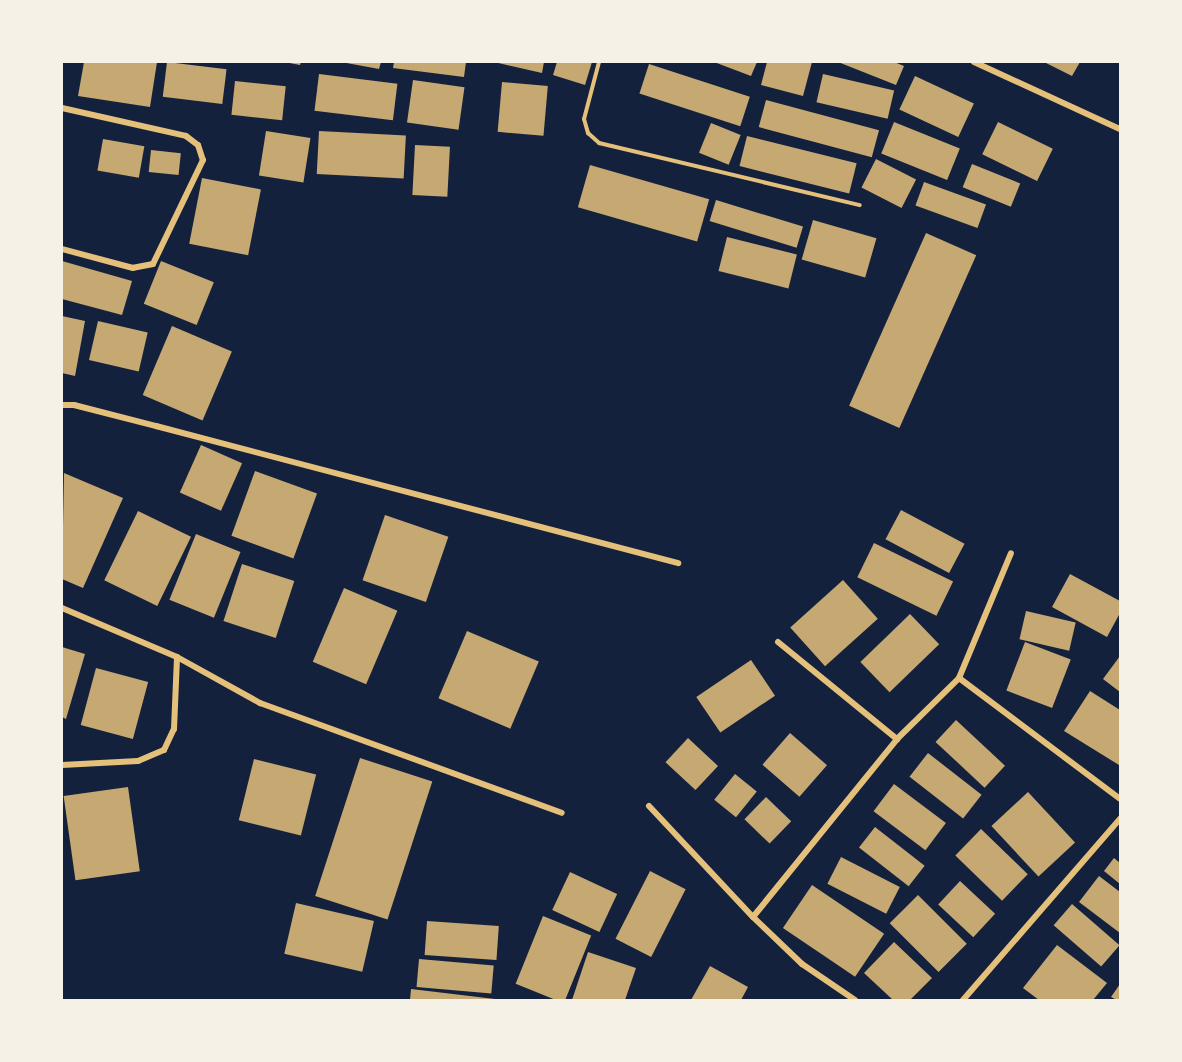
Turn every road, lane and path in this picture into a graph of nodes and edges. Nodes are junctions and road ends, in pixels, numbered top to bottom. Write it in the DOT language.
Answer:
graph roads {
  1 [pos="599,62"];
  2 [pos="974,62"];
  3 [pos="62,108"];
  4 [pos="1120,129"];
  5 [pos="860,205"];
  6 [pos="62,249"];
  7 [pos="62,405"];
  8 [pos="1011,553"];
  9 [pos="678,563"];
  10 [pos="62,608"];
  11 [pos="778,642"];
  12 [pos="177,657"];
  13 [pos="958,678"];
  14 [pos="897,739"];
  15 [pos="62,765"];
  16 [pos="1120,799"];
  17 [pos="649,806"];
  18 [pos="562,813"];
  19 [pos="1120,819"];
  20 [pos="753,917"];
  21 [pos="855,1000"];
  22 [pos="963,1000"];
  1 -- 5 [label="path"];
  2 -- 4 [label="street"];
  3 -- 6 [label="street"];
  7 -- 9 [label="street"];
  8 -- 13 [label="street"];
  10 -- 12 [label="street"];
  11 -- 14 [label="street"];
  12 -- 15 [label="street"];
  12 -- 18 [label="street"];
  13 -- 14 [label="street"];
  13 -- 16 [label="street"];
  14 -- 20 [label="street"];
  17 -- 20 [label="street"];
  19 -- 22 [label="street"];
  20 -- 21 [label="street"];
}
